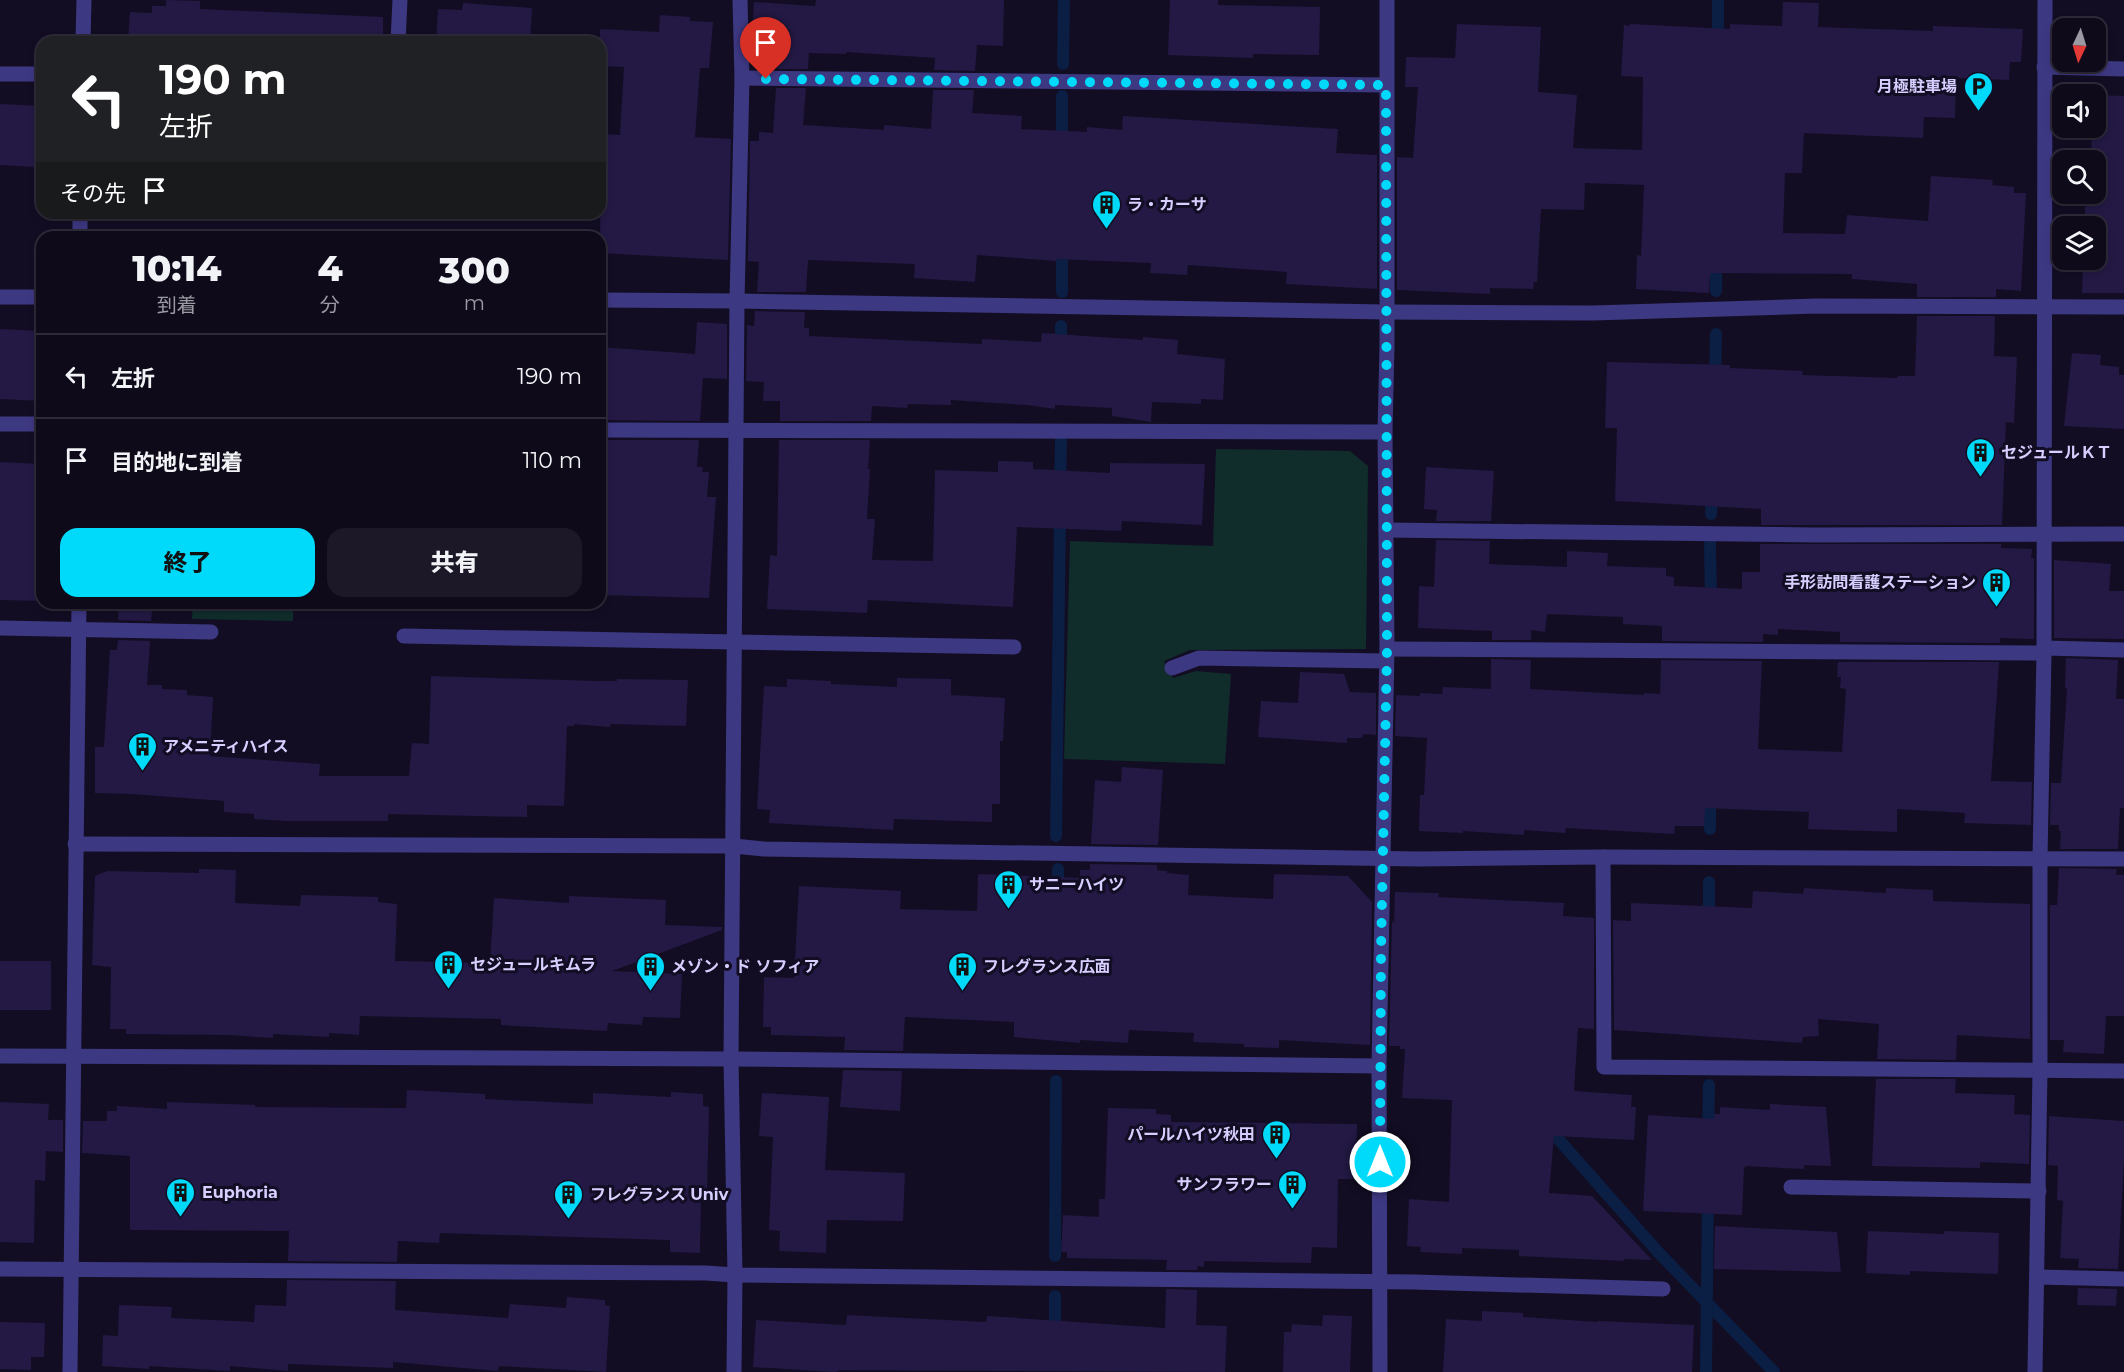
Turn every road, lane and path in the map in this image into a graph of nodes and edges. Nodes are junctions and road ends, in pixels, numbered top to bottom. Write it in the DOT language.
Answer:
graph roads {
  1 [pos="84,0"];
  2 [pos="400,0"];
  3 [pos="740,0"];
  4 [pos="1387,0"];
  5 [pos="2045,0"];
  6 [pos="82,36"];
  7 [pos="398,36"];
  8 [pos="2044,67"];
  9 [pos="2124,69"];
  10 [pos="0,74"];
  11 [pos="36,74"];
  12 [pos="742,78"];
  13 [pos="1386,85"];
  14 [pos="0,297"];
  15 [pos="36,297"];
  16 [pos="606,300"];
  17 [pos="737,301"];
  18 [pos="2044,307"];
  19 [pos="2124,307"];
  20 [pos="1386,312"];
  21 [pos="0,424"];
  22 [pos="36,424"];
  23 [pos="606,430"];
  24 [pos="737,430"];
  25 [pos="1385,432"];
  26 [pos="1386,530"];
  27 [pos="2043,533"];
  28 [pos="2124,534"];
  29 [pos="79,609"];
  30 [pos="0,628"];
  31 [pos="79,629"];
  32 [pos="211,632"];
  33 [pos="404,636"];
  34 [pos="735,642"];
  35 [pos="1014,647"];
  36 [pos="2124,650"];
  37 [pos="2044,651"];
  38 [pos="1386,655"];
  39 [pos="1172,668"];
  40 [pos="75,844"];
  41 [pos="734,846"];
  42 [pos="1603,857"];
  43 [pos="1382,858"];
  44 [pos="2040,858"];
  45 [pos="2124,859"];
  46 [pos="0,1056"];
  47 [pos="73,1057"];
  48 [pos="731,1059"];
  49 [pos="1379,1066"];
  50 [pos="2040,1071"];
  51 [pos="2124,1071"];
  52 [pos="1791,1187"];
  53 [pos="2039,1191"];
  54 [pos="0,1269"];
  55 [pos="70,1270"];
  56 [pos="735,1275"];
  57 [pos="2037,1277"];
  58 [pos="2124,1279"];
  59 [pos="1381,1282"];
  60 [pos="1663,1289"];
  61 [pos="70,1372"];
  62 [pos="734,1372"];
  63 [pos="1380,1372"];
  64 [pos="2035,1372"];
  1 -- 6 [label="street"];
  2 -- 7 [label="street"];
  3 -- 12 [label="street"];
  4 -- 13 [label="street"];
  5 -- 8 [label="street"];
  8 -- 9 [label="street"];
  8 -- 18 [label="street"];
  10 -- 11 [label="street"];
  12 -- 13 [label="street"];
  12 -- 17 [label="street"];
  13 -- 20 [label="street"];
  14 -- 15 [label="street"];
  16 -- 17 [label="street"];
  17 -- 20 [label="street"];
  17 -- 24 [label="street"];
  18 -- 19 [label="street"];
  18 -- 20 [label="street"];
  18 -- 27 [label="street"];
  20 -- 25 [label="street"];
  21 -- 22 [label="street"];
  23 -- 24 [label="street"];
  24 -- 25 [label="street"];
  24 -- 34 [label="street"];
  25 -- 26 [label="street"];
  26 -- 27 [label="street"];
  26 -- 38 [label="street"];
  27 -- 28 [label="street"];
  27 -- 37 [label="street"];
  29 -- 31 [label="street"];
  30 -- 31 [label="street"];
  31 -- 32 [label="street"];
  31 -- 40 [label="street"];
  33 -- 34 [label="street"];
  34 -- 35 [label="street"];
  34 -- 41 [label="street"];
  36 -- 37 [label="street"];
  37 -- 38 [label="street"];
  37 -- 44 [label="street"];
  38 -- 39 [label="street"];
  38 -- 43 [label="street"];
  40 -- 41 [label="street"];
  40 -- 47 [label="street"];
  41 -- 43 [label="street"];
  41 -- 48 [label="street"];
  42 -- 43 [label="street"];
  42 -- 44 [label="street"];
  42 -- 50 [label="street"];
  43 -- 49 [label="street"];
  44 -- 45 [label="street"];
  44 -- 50 [label="street"];
  46 -- 47 [label="street"];
  47 -- 48 [label="street"];
  47 -- 55 [label="street"];
  48 -- 49 [label="street"];
  48 -- 56 [label="street"];
  49 -- 59 [label="street"];
  50 -- 51 [label="street"];
  50 -- 53 [label="street"];
  52 -- 53 [label="street"];
  53 -- 57 [label="street"];
  54 -- 55 [label="street"];
  55 -- 56 [label="street"];
  55 -- 61 [label="street"];
  56 -- 59 [label="street"];
  56 -- 62 [label="street"];
  57 -- 58 [label="street"];
  57 -- 64 [label="street"];
  59 -- 60 [label="street"];
  59 -- 63 [label="street"];
}
